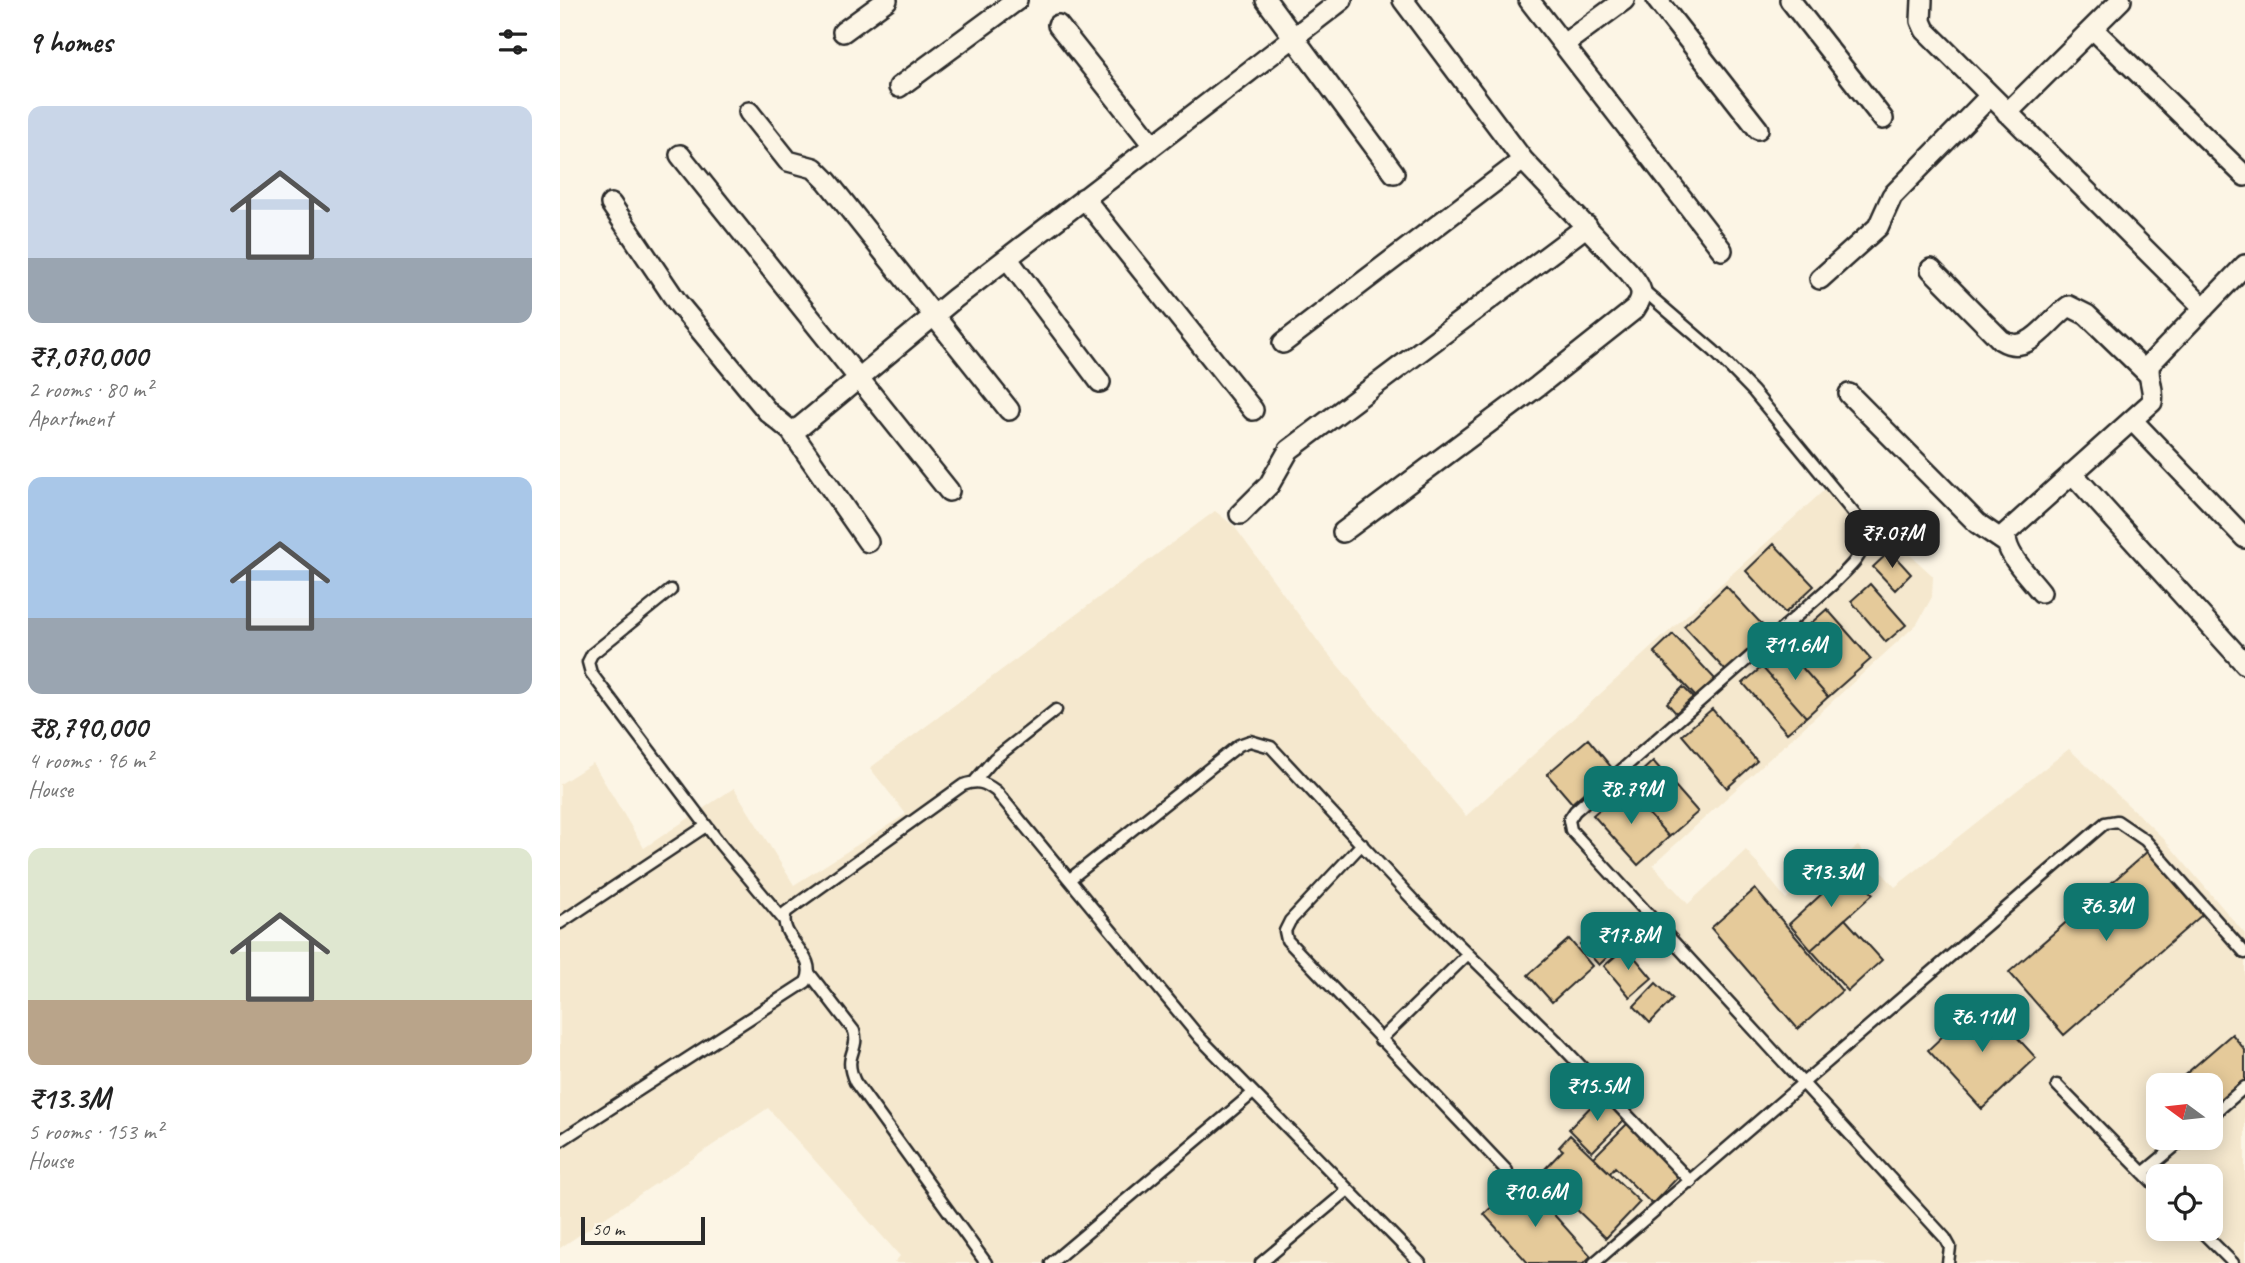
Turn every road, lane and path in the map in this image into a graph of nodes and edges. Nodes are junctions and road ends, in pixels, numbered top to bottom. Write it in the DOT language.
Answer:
graph roads {
  1 [pos="887,0"];
  2 [pos="1017,0"];
  3 [pos="1266,0"];
  4 [pos="1342,0"];
  5 [pos="1403,0"];
  6 [pos="1529,0"];
  7 [pos="1624,0"];
  8 [pos="1657,0"];
  9 [pos="1790,0"];
  10 [pos="1936,0"];
  11 [pos="2121,0"];
  12 [pos="1921,7"];
  13 [pos="1058,25"];
  14 [pos="2092,29"];
  15 [pos="844,32"];
  16 [pos="1295,37"];
  17 [pos="1564,44"];
  18 [pos="899,87"];
  19 [pos="1990,96"];
  20 [pos="749,112"];
  21 [pos="2007,113"];
  22 [pos="1883,119"];
  23 [pos="1758,129"];
  24 [pos="1153,145"];
  25 [pos="680,155"];
  26 [pos="1523,160"];
  27 [pos="1395,173"];
  28 [pos="2245,176"];
  29 [pos="1084,198"];
  30 [pos="611,204"];
  31 [pos="1587,226"];
  32 [pos="1722,250"];
  33 [pos="1007,258"];
  34 [pos="2245,265"];
  35 [pos="1931,269"];
  36 [pos="1820,279"];
  37 [pos="1642,288"];
  38 [pos="2204,308"];
  39 [pos="934,316"];
  40 [pos="1283,343"];
  41 [pos="2147,373"];
  42 [pos="858,379"];
  43 [pos="1100,382"];
  44 [pos="1849,394"];
  45 [pos="1009,410"];
  46 [pos="1253,410"];
  47 [pos="2132,420"];
  48 [pos="791,430"];
  49 [pos="2072,473"];
  50 [pos="949,491"];
  51 [pos="1240,514"];
  52 [pos="1343,532"];
  53 [pos="2245,538"];
  54 [pos="868,542"];
  55 [pos="2005,542"];
  56 [pos="671,590"];
  57 [pos="2041,592"];
  58 [pos="2245,664"];
  59 [pos="1056,710"];
  60 [pos="975,781"];
  61 [pos="706,826"];
  62 [pos="1362,844"];
  63 [pos="1070,879"];
  64 [pos="783,919"];
  65 [pos="560,923"];
  66 [pos="2245,953"];
  67 [pos="1468,954"];
  68 [pos="810,974"];
  69 [pos="1380,1040"];
  70 [pos="1803,1085"];
  71 [pos="2057,1085"];
  72 [pos="2245,1087"];
  73 [pos="1253,1093"];
  74 [pos="2223,1105"];
  75 [pos="560,1141"];
  76 [pos="2171,1150"];
  77 [pos="1507,1171"];
  78 [pos="2144,1173"];
  79 [pos="1691,1182"];
  80 [pos="1348,1190"];
  81 [pos="2211,1241"];
  82 [pos="986,1263"];
  83 [pos="1051,1263"];
  84 [pos="1261,1263"];
  85 [pos="1420,1263"];
  86 [pos="1594,1263"];
  87 [pos="1948,1263"];
  88 [pos="2233,1263"];
  1 -- 15 [label="street"];
  2 -- 18 [label="street"];
  3 -- 16 [label="street"];
  4 -- 16 [label="street"];
  5 -- 26 [label="street"];
  6 -- 17 [label="street"];
  7 -- 17 [label="street"];
  8 -- 23 [label="street"];
  9 -- 22 [label="street"];
  10 -- 12 [label="street"];
  11 -- 14 [label="street"];
  12 -- 19 [label="street"];
  13 -- 24 [label="street"];
  14 -- 21 [label="street"];
  14 -- 28 [label="street"];
  16 -- 24 [label="street"];
  16 -- 27 [label="street"];
  17 -- 32 [label="street"];
  19 -- 21 [label="street"];
  19 -- 36 [label="street"];
  20 -- 39 [label="street"];
  21 -- 38 [label="street"];
  24 -- 29 [label="street"];
  25 -- 42 [label="street"];
  26 -- 31 [label="street"];
  26 -- 40 [label="street"];
  29 -- 33 [label="street"];
  29 -- 46 [label="street"];
  30 -- 48 [label="street"];
  31 -- 37 [label="street"];
  31 -- 51 [label="street"];
  33 -- 39 [label="street"];
  33 -- 43 [label="street"];
  34 -- 38 [label="street"];
  35 -- 41 [label="street"];
  37 -- 52 [label="street"];
  37 -- 70 [label="lane"];
  38 -- 41 [label="street"];
  39 -- 42 [label="street"];
  39 -- 45 [label="street"];
  41 -- 47 [label="street"];
  42 -- 48 [label="street"];
  42 -- 50 [label="street"];
  44 -- 55 [label="street"];
  47 -- 49 [label="street"];
  47 -- 53 [label="street"];
  48 -- 54 [label="street"];
  49 -- 55 [label="street"];
  49 -- 58 [label="street"];
  55 -- 57 [label="street"];
  56 -- 61 [label="lane"];
  59 -- 60 [label="lane"];
  60 -- 63 [label="lane"];
  60 -- 64 [label="lane"];
  61 -- 64 [label="lane"];
  61 -- 65 [label="lane"];
  62 -- 63 [label="lane"];
  62 -- 67 [label="lane"];
  62 -- 69 [label="lane"];
  63 -- 73 [label="lane"];
  64 -- 68 [label="lane"];
  66 -- 70 [label="lane"];
  67 -- 69 [label="lane"];
  67 -- 79 [label="lane"];
  68 -- 75 [label="lane"];
  68 -- 82 [label="lane"];
  69 -- 77 [label="lane"];
  70 -- 79 [label="lane"];
  70 -- 87 [label="lane"];
  71 -- 78 [label="lane"];
  72 -- 74 [label="lane"];
  73 -- 80 [label="lane"];
  73 -- 83 [label="lane"];
  76 -- 78 [label="lane"];
  79 -- 86 [label="lane"];
  80 -- 84 [label="lane"];
  80 -- 85 [label="lane"];
  81 -- 88 [label="lane"];
}
